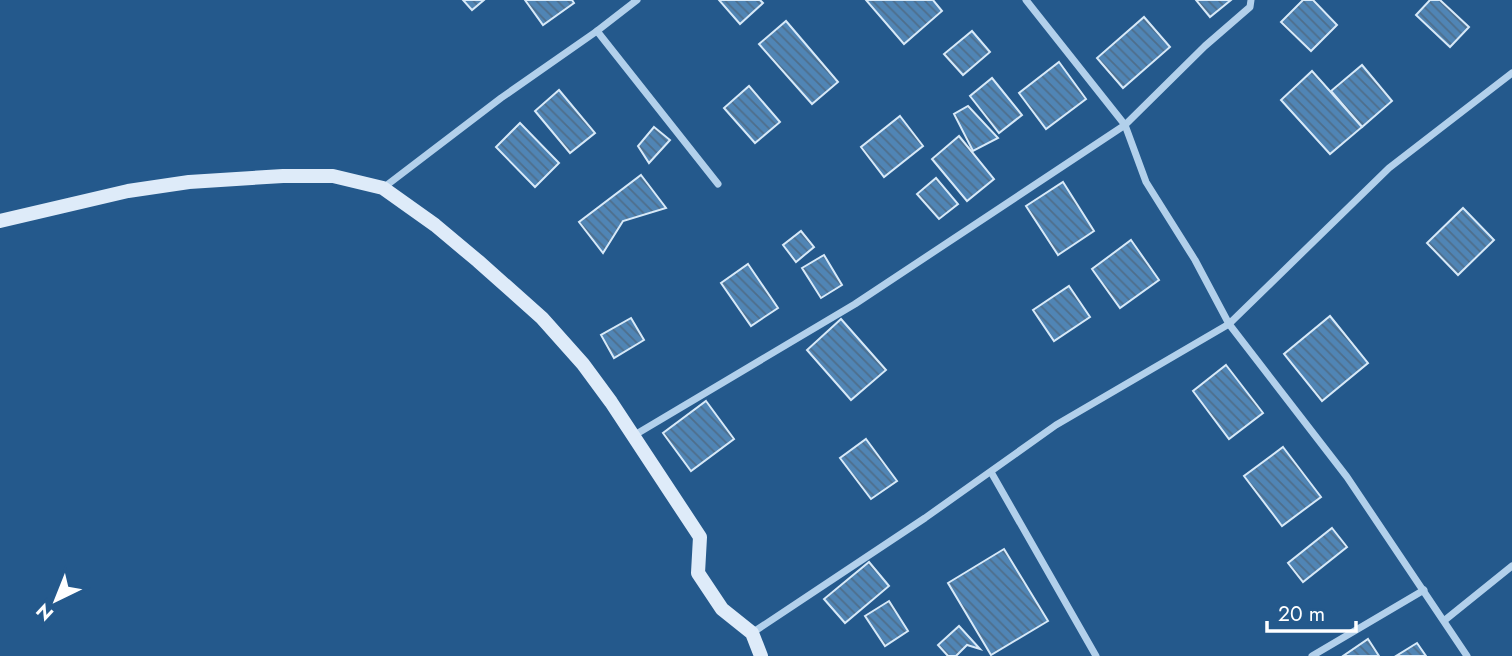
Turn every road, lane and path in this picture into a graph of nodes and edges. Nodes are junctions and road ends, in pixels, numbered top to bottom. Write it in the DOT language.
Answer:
graph roads {
  1 [pos="637,0"];
  2 [pos="1026,0"];
  3 [pos="1251,0"];
  4 [pos="597,31"];
  5 [pos="1512,73"];
  6 [pos="1125,125"];
  7 [pos="718,184"];
  8 [pos="383,188"];
  9 [pos="0,221"];
  10 [pos="1229,324"];
  11 [pos="633,436"];
  12 [pos="991,472"];
  13 [pos="1512,566"];
  14 [pos="1424,590"];
  15 [pos="1444,621"];
  16 [pos="752,633"];
  17 [pos="761,656"];
  18 [pos="1096,656"];
  19 [pos="1312,656"];
  20 [pos="1467,656"];
  1 -- 4 [label="street"];
  2 -- 6 [label="street"];
  3 -- 6 [label="street"];
  4 -- 7 [label="street"];
  4 -- 8 [label="street"];
  5 -- 10 [label="street"];
  6 -- 10 [label="street"];
  6 -- 11 [label="street"];
  8 -- 9 [label="main road"];
  8 -- 11 [label="main road"];
  10 -- 12 [label="street"];
  10 -- 14 [label="street"];
  11 -- 16 [label="main road"];
  12 -- 16 [label="street"];
  12 -- 18 [label="street"];
  13 -- 15 [label="street"];
  14 -- 15 [label="street"];
  14 -- 19 [label="street"];
  15 -- 20 [label="street"];
  16 -- 17 [label="main road"];
}
